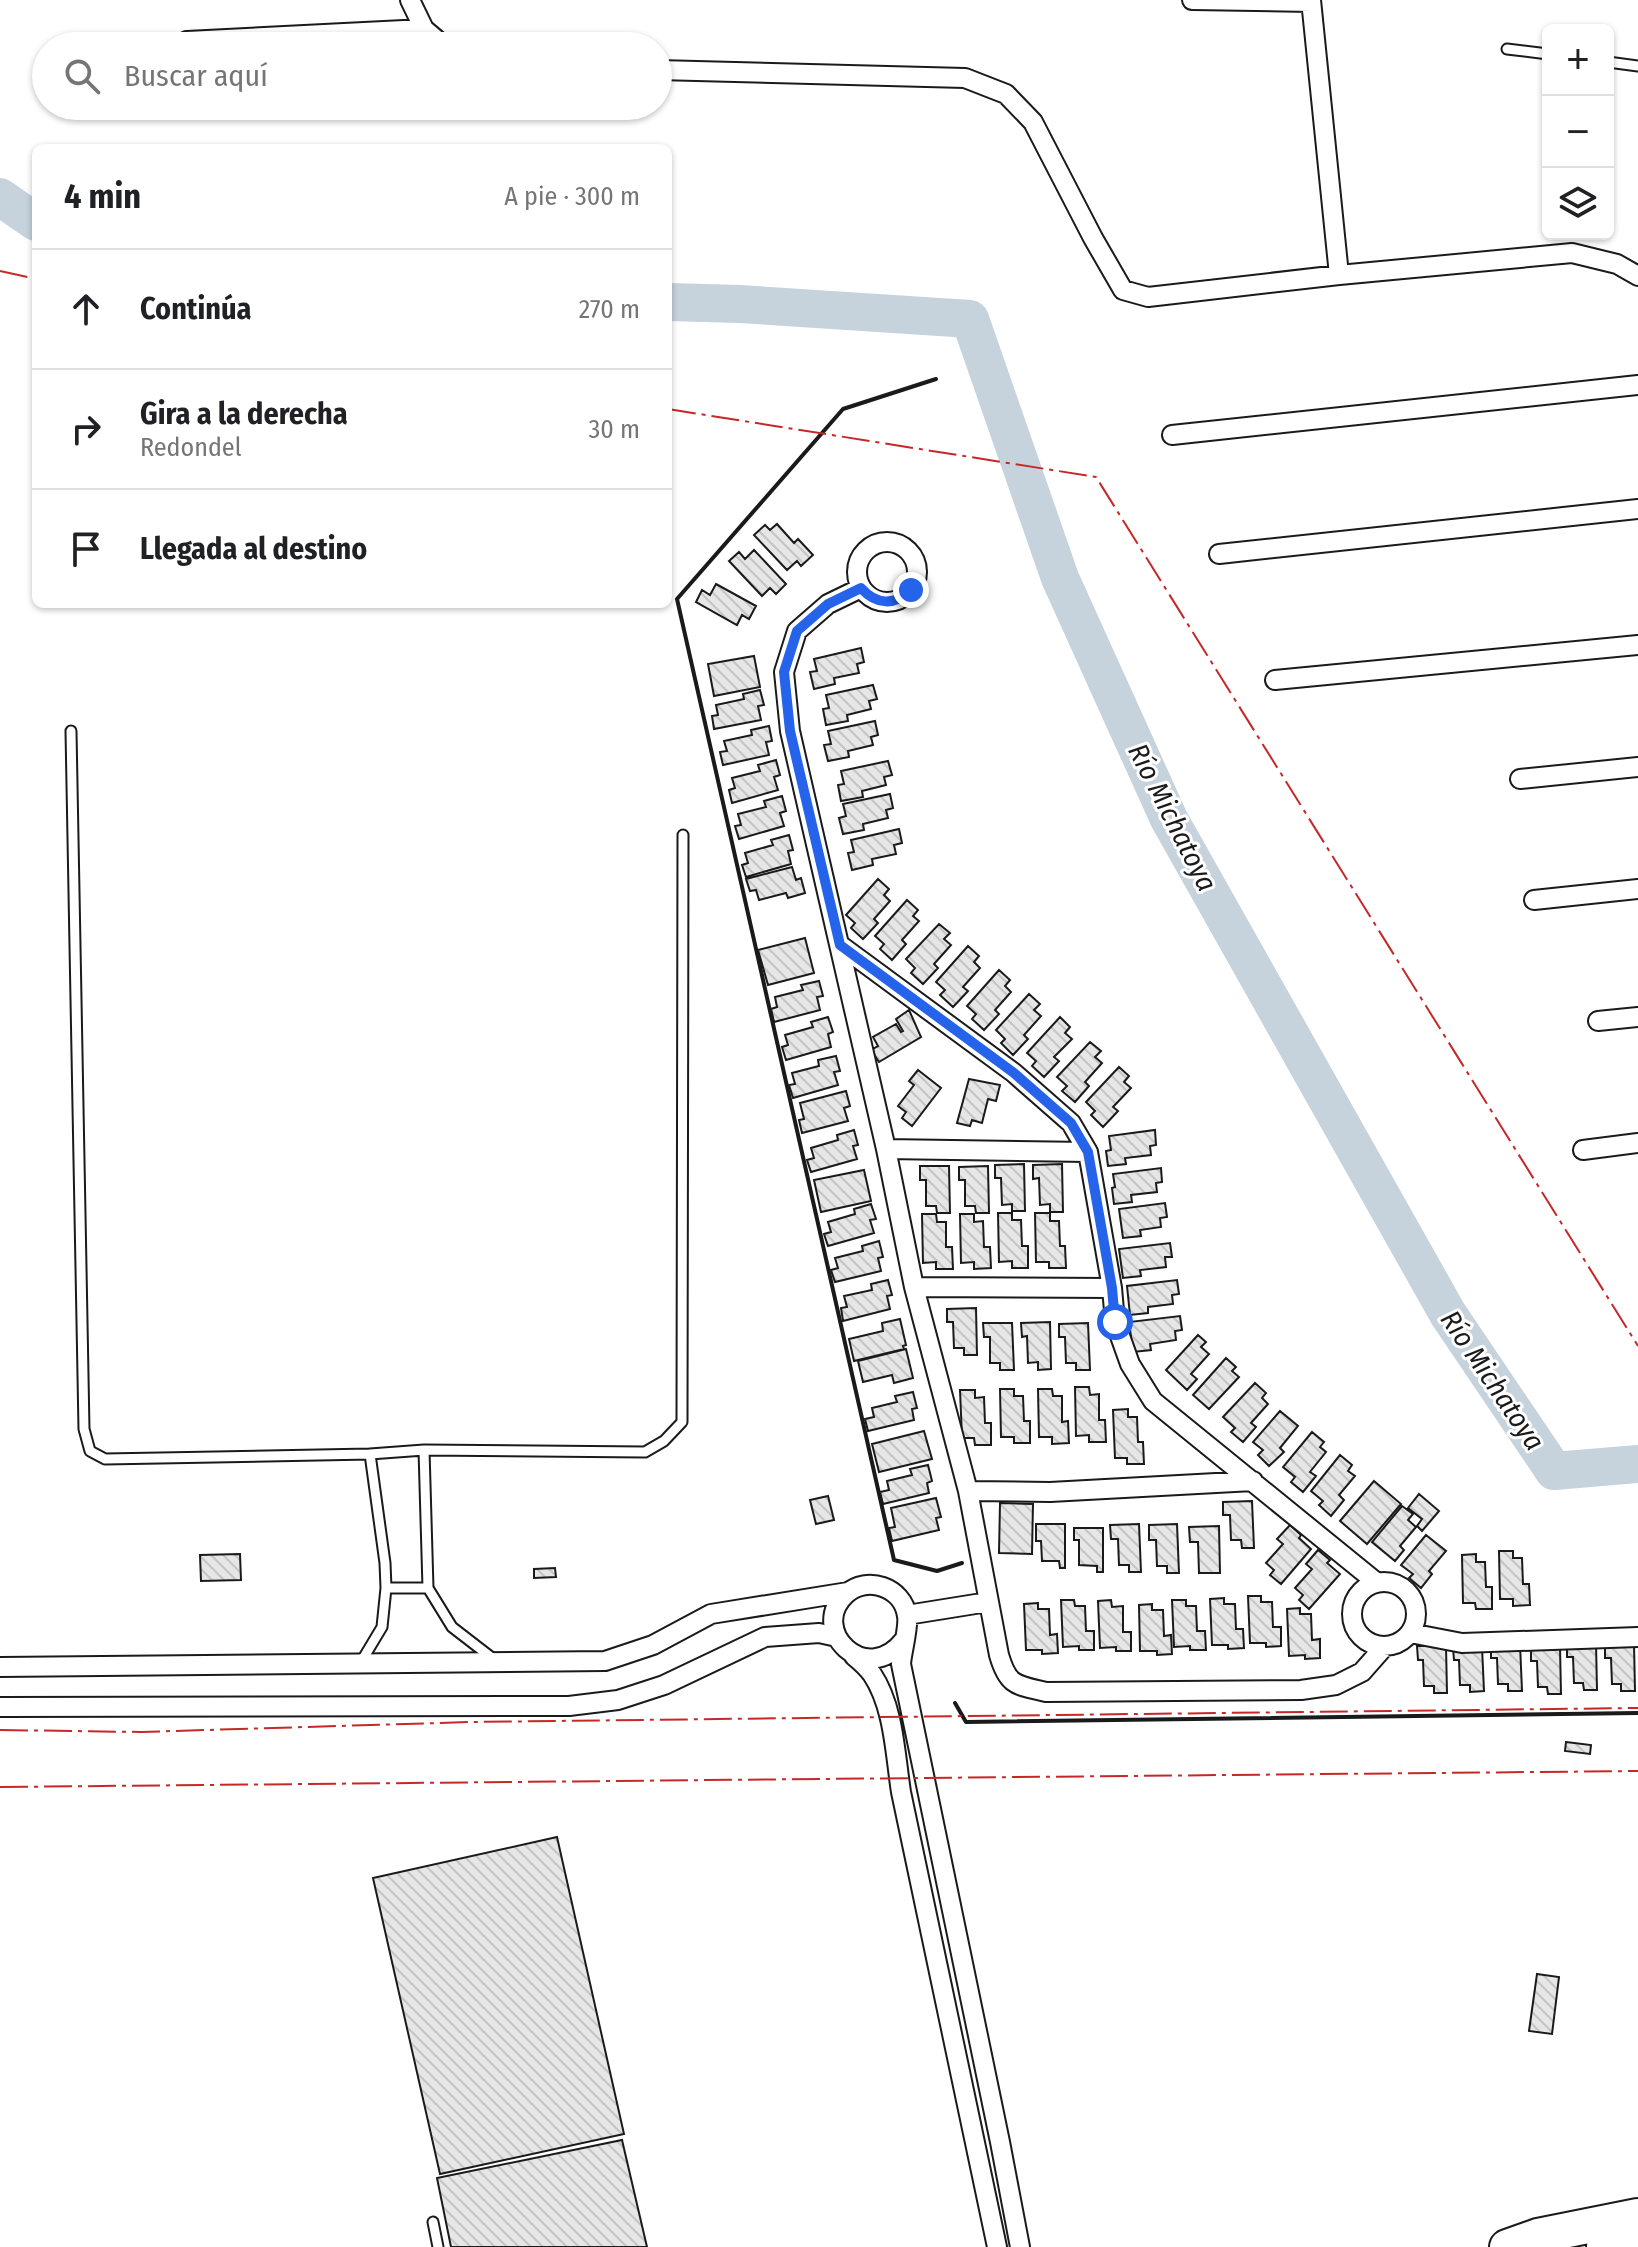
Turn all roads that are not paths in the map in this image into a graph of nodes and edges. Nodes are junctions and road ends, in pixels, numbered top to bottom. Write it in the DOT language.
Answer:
graph roads {
  1 [pos="410,0"];
  2 [pos="1192,0"];
  3 [pos="1311,1"];
  4 [pos="424,29"];
  5 [pos="365,32"];
  6 [pos="428,32"];
  7 [pos="1507,49"];
  8 [pos="1542,53"];
  9 [pos="1614,63"];
  10 [pos="1638,66"];
  11 [pos="672,70"];
  12 [pos="1339,275"];
  13 [pos="1638,276"];
  14 [pos="1638,385"];
  15 [pos="1172,435"];
  16 [pos="1638,509"];
  17 [pos="1219,554"];
  18 [pos="861,588"];
  19 [pos="1638,645"];
  20 [pos="1275,680"];
  21 [pos="71,731"];
  22 [pos="1638,767"];
  23 [pos="1520,779"];
  24 [pos="683,835"];
  25 [pos="1638,889"];
  26 [pos="1534,900"];
  27 [pos="840,945"];
  28 [pos="1638,1017"];
  29 [pos="1598,1021"];
  30 [pos="1638,1143"];
  31 [pos="886,1149"];
  32 [pos="1583,1150"];
  33 [pos="1088,1152"];
  34 [pos="914,1287"];
  35 [pos="1112,1288"];
  36 [pos="424,1450"];
  37 [pos="370,1454"];
  38 [pos="1253,1481"];
  39 [pos="968,1491"];
  40 [pos="1376,1582"];
  41 [pos="386,1588"];
  42 [pos="428,1588"];
  43 [pos="848,1592"];
  44 [pos="988,1602"];
  45 [pos="907,1615"];
  46 [pos="1410,1633"];
  47 [pos="837,1637"];
  48 [pos="1638,1637"];
  49 [pos="904,1640"];
  50 [pos="1384,1647"];
  51 [pos="852,1653"];
  52 [pos="361,1662"];
  53 [pos="498,1663"];
  54 [pos="0,1667"];
  55 [pos="0,1707"];
  56 [pos="1638,2216"];
  57 [pos="433,2222"];
  58 [pos="1638,2240"];
  59 [pos="438,2247"];
  60 [pos="997,2247"];
  61 [pos="1020,2247"];
  62 [pos="1507,2247"];
  63 [pos="1604,2247"];
  1 -- 4 [label="street"];
  2 -- 3 [label="street"];
  3 -- 12 [label="street"];
  4 -- 5 [label="street"];
  4 -- 6 [label="street"];
  7 -- 8 [label="lane"];
  9 -- 10 [label="lane"];
  11 -- 12 [label="street"];
  12 -- 13 [label="street"];
  14 -- 15 [label="street"];
  16 -- 17 [label="street"];
  18 -- 27 [label="street"];
  19 -- 20 [label="street"];
  21 -- 37 [label="lane"];
  22 -- 23 [label="street"];
  24 -- 36 [label="lane"];
  25 -- 26 [label="street"];
  27 -- 31 [label="street"];
  27 -- 33 [label="street"];
  28 -- 29 [label="street"];
  30 -- 32 [label="street"];
  31 -- 33 [label="street"];
  31 -- 34 [label="street"];
  33 -- 35 [label="street"];
  34 -- 35 [label="street"];
  34 -- 39 [label="street"];
  35 -- 38 [label="street"];
  36 -- 37 [label="lane"];
  36 -- 42 [label="lane"];
  37 -- 41 [label="lane"];
  38 -- 39 [label="street"];
  38 -- 40 [label="street"];
  39 -- 44 [label="street"];
  40 -- 46 [label="street"];
  40 -- 50 [label="street"];
  41 -- 42 [label="lane"];
  41 -- 52 [label="lane"];
  42 -- 53 [label="lane"];
  43 -- 45 [label="street"];
  43 -- 47 [label="street"];
  43 -- 53 [label="street"];
  44 -- 45 [label="street"];
  44 -- 50 [label="street"];
  45 -- 49 [label="street"];
  46 -- 48 [label="street"];
  46 -- 50 [label="street"];
  47 -- 51 [label="street"];
  47 -- 55 [label="street"];
  49 -- 51 [label="street"];
  49 -- 61 [label="street"];
  51 -- 60 [label="street"];
  52 -- 53 [label="street"];
  52 -- 54 [label="street"];
  56 -- 62 [label="highway"];
  57 -- 59 [label="lane"];
  58 -- 63 [label="highway"];
}
